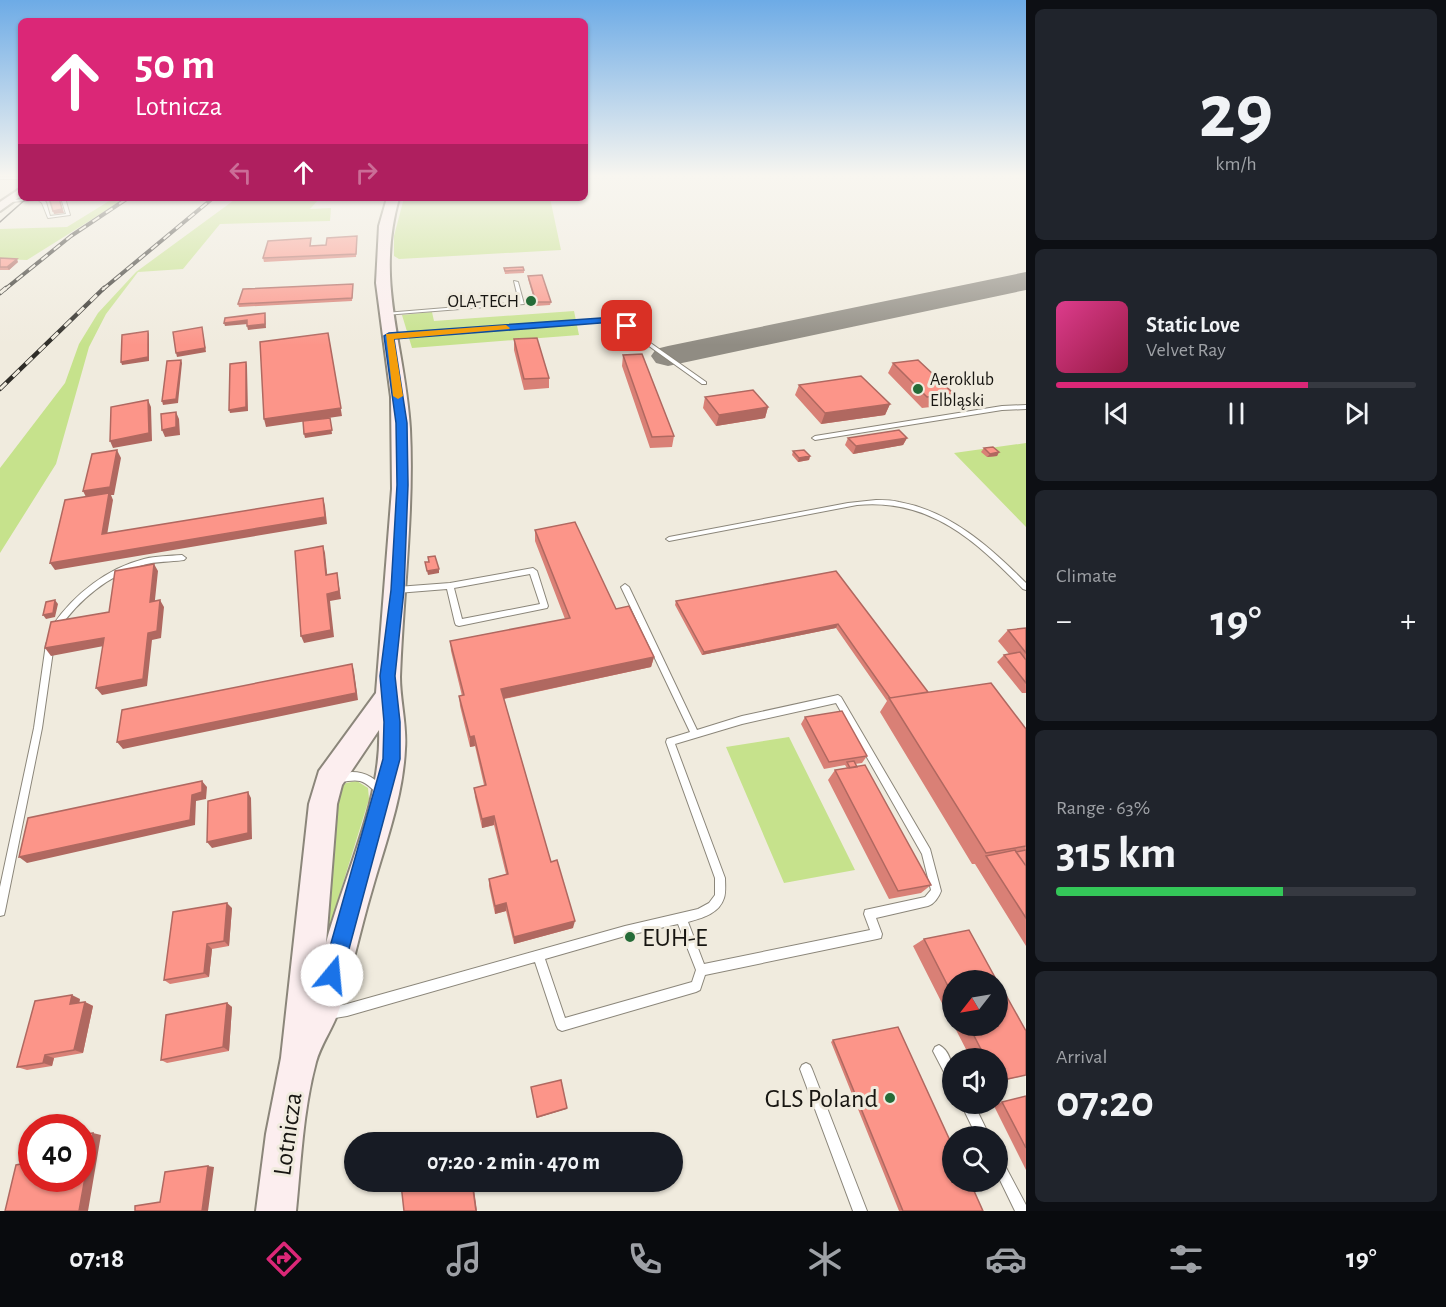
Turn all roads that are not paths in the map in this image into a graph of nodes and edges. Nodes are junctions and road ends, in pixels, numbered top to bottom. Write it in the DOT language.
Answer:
graph roads {
  1 [pos="384,233"];
  2 [pos="516,282"];
  3 [pos="385,314"];
  4 [pos="389,336"];
  5 [pos="704,384"];
  6 [pos="1026,407"];
  7 [pos="815,438"];
  8 [pos="669,539"];
  9 [pos="182,558"];
  10 [pos="450,586"];
  11 [pos="625,587"];
  12 [pos="1026,587"];
  13 [pos="397,590"];
  14 [pos="388,696"];
  15 [pos="695,734"];
  16 [pos="329,780"];
  17 [pos="383,794"];
  18 [pos="0,911"];
  19 [pos="681,918"];
  20 [pos="538,956"];
  21 [pos="701,970"];
  22 [pos="320,1015"];
  23 [pos="939,1051"];
  24 [pos="942,1057"];
  25 [pos="299,1058"];
  26 [pos="806,1069"];
  27 [pos="1008,1184"];
  28 [pos="276,1211"];
  29 [pos="860,1211"];
  30 [pos="1022,1211"];
  1 -- 3 [label="street"];
  2 -- 3 [label="lane"];
  3 -- 4 [label="street"];
  4 -- 5 [label="lane"];
  4 -- 13 [label="street"];
  6 -- 7 [label="lane"];
  8 -- 12 [label="lane"];
  9 -- 18 [label="lane"];
  10 -- 10 [label="lane"];
  10 -- 13 [label="lane"];
  11 -- 15 [label="lane"];
  13 -- 14 [label="street"];
  14 -- 16 [label="street"];
  14 -- 17 [label="street"];
  15 -- 19 [label="lane"];
  15 -- 21 [label="lane"];
  16 -- 17 [label="lane"];
  16 -- 25 [label="street"];
  17 -- 22 [label="street"];
  19 -- 20 [label="lane"];
  19 -- 21 [label="lane"];
  20 -- 21 [label="lane"];
  20 -- 22 [label="lane"];
  22 -- 25 [label="street"];
  23 -- 24 [label="lane"];
  25 -- 28 [label="street, Lotnicza"];
  26 -- 29 [label="lane"];
  27 -- 30 [label="lane"];
}
